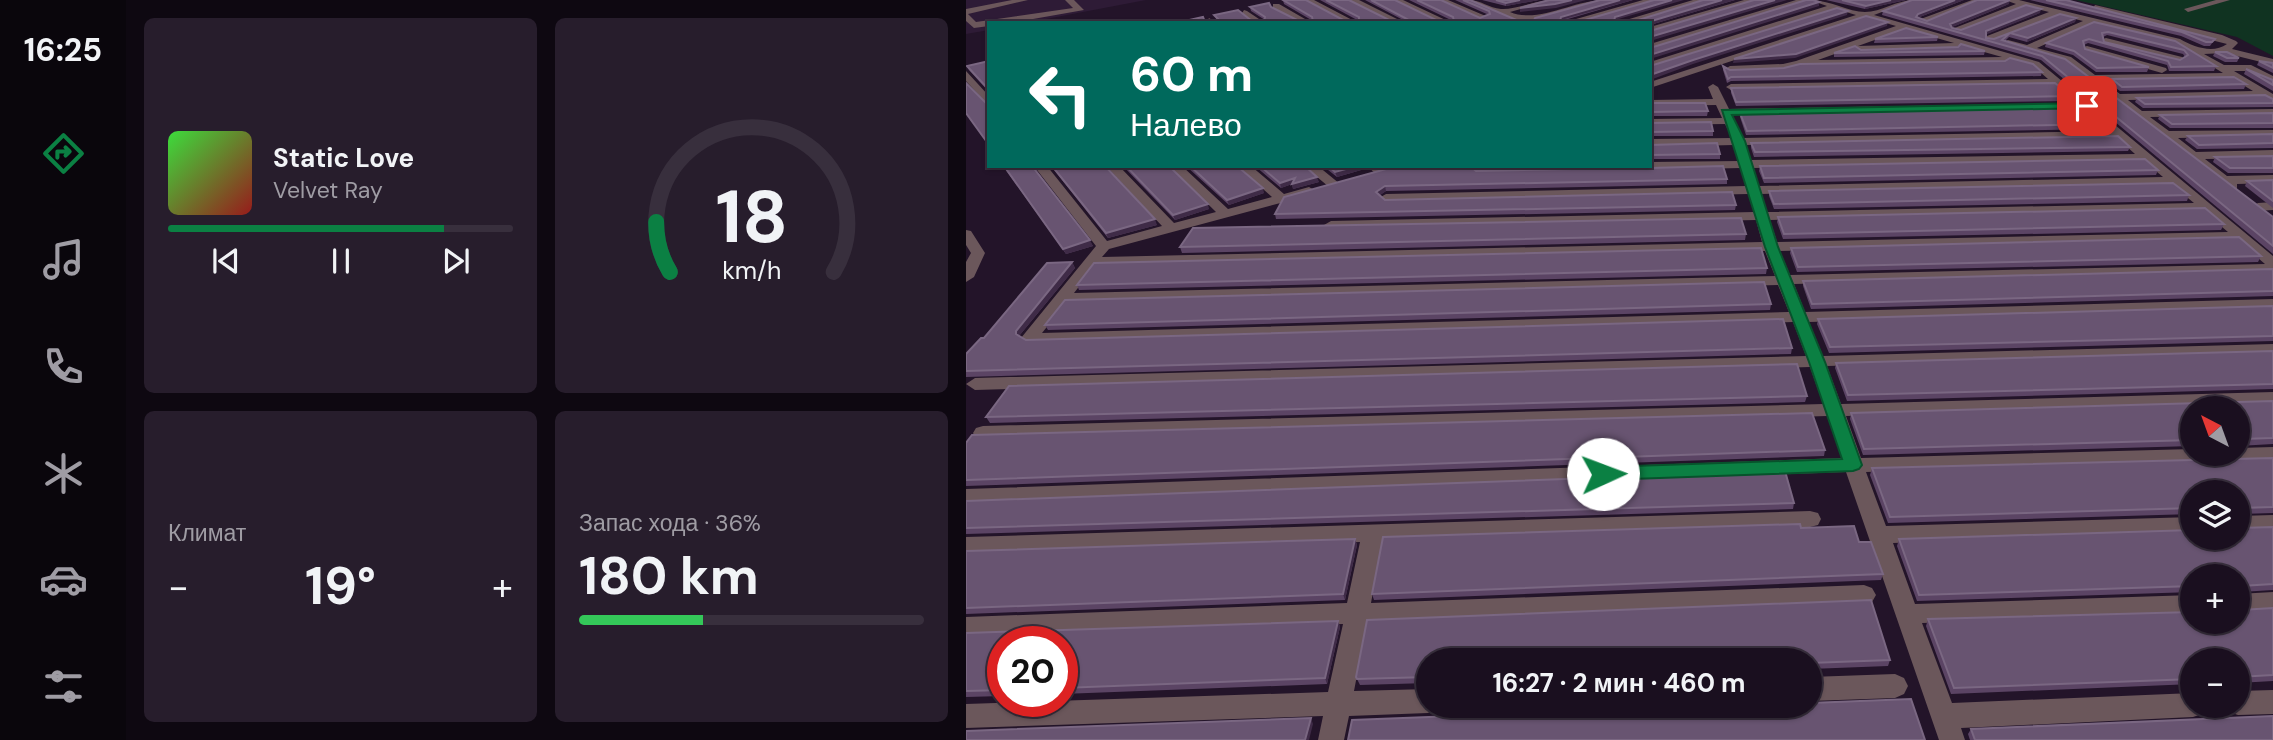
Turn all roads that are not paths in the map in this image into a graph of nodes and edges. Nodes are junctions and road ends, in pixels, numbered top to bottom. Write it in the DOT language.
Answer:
graph roads {
  1 [pos="969,0"];
  2 [pos="1024,0"];
  3 [pos="1069,0"];
  4 [pos="1308,0"];
  5 [pos="1353,0"];
  6 [pos="1396,0"];
  7 [pos="1441,0"];
  8 [pos="1472,0"];
  9 [pos="1500,0"];
  10 [pos="1549,0"];
  11 [pos="1600,0"];
  12 [pos="1653,0"];
  13 [pos="1702,0"];
  14 [pos="1753,0"];
  15 [pos="1805,0"];
  16 [pos="1814,0"];
  17 [pos="1856,0"];
  18 [pos="1910,0"];
  19 [pos="1980,0"];
  20 [pos="2009,0"];
  21 [pos="2226,0"];
  22 [pos="1482,4"];
  23 [pos="2024,4"];
  24 [pos="1276,6"];
  25 [pos="1836,6"];
  26 [pos="2086,6"];
  27 [pos="1881,9"];
  28 [pos="2188,9"];
  29 [pos="979,10"];
  30 [pos="1501,12"];
  31 [pos="2058,12"];
  32 [pos="1244,13"];
  33 [pos="966,14"];
  34 [pos="1866,14"];
  35 [pos="1922,20"];
  36 [pos="2092,20"];
  37 [pos="1004,21"];
  38 [pos="1258,21"];
  39 [pos="1304,21"];
  40 [pos="1350,21"];
  41 [pos="1397,21"];
  42 [pos="1443,21"];
  43 [pos="1492,21"];
  44 [pos="1525,21"];
  45 [pos="1574,21"];
  46 [pos="1627,21"];
  47 [pos="987,23"];
  48 [pos="1906,26"];
  49 [pos="1652,29"];
  50 [pos="1956,29"];
  51 [pos="2130,30"];
  52 [pos="1990,38"];
  53 [pos="2106,41"];
  54 [pos="1652,46"];
  55 [pos="1975,46"];
  56 [pos="1843,48"];
  57 [pos="2028,48"];
  58 [pos="2087,49"];
  59 [pos="2225,50"];
  60 [pos="2194,51"];
  61 [pos="2068,59"];
  62 [pos="2179,59"];
  63 [pos="2025,60"];
  64 [pos="2273,62"];
  65 [pos="1799,63"];
  66 [pos="1652,64"];
  67 [pos="2222,68"];
  68 [pos="1730,69"];
  69 [pos="2162,69"];
  70 [pos="1652,72"];
  71 [pos="966,74"];
  72 [pos="2235,76"];
  73 [pos="2093,78"];
  74 [pos="1669,79"];
  75 [pos="2273,80"];
  76 [pos="2058,82"];
  77 [pos="1652,84"];
  78 [pos="2117,97"];
  79 [pos="2268,97"];
  80 [pos="987,100"];
  81 [pos="1724,102"];
  82 [pos="1652,103"];
  83 [pos="2087,106"];
  84 [pos="2273,112"];
  85 [pos="2139,114"];
  86 [pos="1652,121"];
  87 [pos="2273,133"];
  88 [pos="2120,134"];
  89 [pos="2166,135"];
  90 [pos="1739,141"];
  91 [pos="1652,143"];
  92 [pos="2273,154"];
  93 [pos="2193,156"];
  94 [pos="2147,157"];
  95 [pos="1746,164"];
  96 [pos="1652,166"];
  97 [pos="1042,168"];
  98 [pos="1114,168"];
  99 [pos="1177,168"];
  100 [pos="1245,168"];
  101 [pos="1315,168"];
  102 [pos="1525,168"];
  103 [pos="1377,169"];
  104 [pos="1477,169"];
  105 [pos="2273,179"];
  106 [pos="2224,180"];
  107 [pos="1345,181"];
  108 [pos="2176,181"];
  109 [pos="1752,190"];
  110 [pos="1281,198"];
  111 [pos="1385,198"];
  112 [pos="2256,202"];
  113 [pos="2206,207"];
  114 [pos="1225,213"];
  115 [pos="1762,217"];
  116 [pos="2273,218"];
  117 [pos="1312,226"];
  118 [pos="1171,228"];
  119 [pos="966,234"];
  120 [pos="2241,236"];
  121 [pos="1104,246"];
  122 [pos="1771,247"];
  123 [pos="1091,262"];
  124 [pos="2273,265"];
  125 [pos="966,277"];
  126 [pos="1783,280"];
  127 [pos="1062,298"];
  128 [pos="2273,304"];
  129 [pos="1798,317"];
  130 [pos="2273,349"];
  131 [pos="1817,362"];
  132 [pos="975,384"];
  133 [pos="2273,398"];
  134 [pos="1834,409"];
  135 [pos="983,433"];
  136 [pos="2273,454"];
  137 [pos="1853,465"];
  138 [pos="966,496"];
  139 [pos="1810,519"];
  140 [pos="2273,523"];
  141 [pos="2250,524"];
  142 [pos="2180,525"];
  143 [pos="1373,533"];
  144 [pos="1877,535"];
  145 [pos="966,546"];
  146 [pos="1864,595"];
  147 [pos="2273,603"];
  148 [pos="2250,604"];
  149 [pos="2180,605"];
  150 [pos="1905,614"];
  151 [pos="1356,615"];
  152 [pos="966,627"];
  153 [pos="1895,686"];
  154 [pos="1822,689"];
  155 [pos="1416,701"];
  156 [pos="2273,702"];
  157 [pos="2250,703"];
  158 [pos="1338,704"];
  159 [pos="2180,706"];
  160 [pos="966,716"];
  161 [pos="1948,728"];
  162 [pos="1331,740"];
  1 -- 29 [label="street"];
  2 -- 29 [label="street"];
  3 -- 37 [label="street"];
  4 -- 40 [label="street"];
  5 -- 41 [label="street"];
  6 -- 42 [label="street"];
  7 -- 43 [label="street"];
  8 -- 22 [label="street"];
  9 -- 22 [label="street"];
  10 -- 30 [label="street"];
  11 -- 44 [label="street"];
  12 -- 45 [label="street"];
  13 -- 46 [label="street"];
  14 -- 49 [label="street"];
  15 -- 54 [label="street"];
  16 -- 25 [label="street"];
  17 -- 25 [label="street"];
  18 -- 27 [label="street"];
  19 -- 35 [label="street"];
  20 -- 23 [label="street"];
  21 -- 28 [label="street"];
  22 -- 30 [label="street"];
  23 -- 31 [label="street"];
  23 -- 50 [label="street"];
  24 -- 39 [label="street"];
  25 -- 34 [label="street"];
  25 -- 66 [label="street"];
  26 -- 59 [label="street"];
  27 -- 34 [label="street"];
  27 -- 35 [label="street"];
  29 -- 33 [label="street"];
  30 -- 44 [label="street"];
  31 -- 36 [label="street"];
  31 -- 52 [label="street"];
  32 -- 38 [label="street"];
  33 -- 47 [label="street"];
  34 -- 48 [label="street"];
  34 -- 74 [label="street"];
  35 -- 50 [label="street"];
  36 -- 51 [label="street"];
  36 -- 57 [label="street"];
  48 -- 55 [label="street"];
  48 -- 56 [label="street"];
  50 -- 52 [label="street"];
  51 -- 53 [label="street"];
  51 -- 60 [label="street"];
  52 -- 57 [label="street"];
  53 -- 58 [label="street"];
  53 -- 62 [label="street"];
  55 -- 56 [label="street"];
  55 -- 63 [label="street"];
  56 -- 65 [label="street"];
  57 -- 61 [label="street"];
  58 -- 61 [label="street"];
  58 -- 69 [label="street"];
  59 -- 60 [label="street"];
  59 -- 64 [label="street"];
  60 -- 67 [label="street"];
  61 -- 73 [label="street"];
  63 -- 65 [label="street"];
  63 -- 76 [label="street"];
  65 -- 68 [label="street"];
  67 -- 72 [label="street"];
  67 -- 75 [label="street"];
  70 -- 74 [label="street"];
  71 -- 80 [label="street"];
  72 -- 73 [label="street"];
  72 -- 79 [label="street"];
  73 -- 78 [label="street"];
  74 -- 77 [label="street"];
  76 -- 81 [label="street"];
  76 -- 83 [label="street"];
  78 -- 79 [label="street"];
  78 -- 85 [label="street"];
  81 -- 82 [label="street"];
  81 -- 83 [label="street"];
  81 -- 86 [label="street"];
  81 -- 90 [label="street"];
  83 -- 88 [label="street"];
  84 -- 85 [label="street"];
  85 -- 89 [label="street"];
  87 -- 89 [label="street"];
  88 -- 90 [label="street"];
  88 -- 94 [label="street"];
  89 -- 93 [label="street"];
  90 -- 91 [label="street"];
  90 -- 95 [label="street"];
  92 -- 93 [label="street"];
  93 -- 106 [label="street"];
  94 -- 95 [label="street"];
  94 -- 108 [label="street"];
  95 -- 96 [label="street"];
  95 -- 109 [label="street"];
  97 -- 121 [label="street"];
  98 -- 118 [label="street"];
  99 -- 114 [label="street"];
  100 -- 110 [label="street"];
  101 -- 107 [label="street"];
  102 -- 104 [label="street"];
  103 -- 107 [label="street"];
  105 -- 106 [label="street"];
  106 -- 112 [label="street"];
  107 -- 110 [label="street"];
  108 -- 109 [label="street"];
  108 -- 113 [label="street"];
  109 -- 111 [label="street"];
  109 -- 115 [label="street"];
  110 -- 114 [label="street"];
  112 -- 116 [label="street"];
  113 -- 115 [label="street"];
  113 -- 120 [label="street"];
  114 -- 118 [label="street"];
  115 -- 117 [label="street"];
  115 -- 122 [label="street"];
  118 -- 121 [label="street"];
  119 -- 125 [label="street"];
  120 -- 122 [label="street"];
  120 -- 124 [label="street"];
  121 -- 123 [label="street"];
  122 -- 123 [label="street"];
  122 -- 126 [label="street"];
  123 -- 127 [label="street"];
  124 -- 126 [label="street"];
  126 -- 127 [label="street"];
  126 -- 129 [label="street"];
  127 -- 129 [label="street"];
  128 -- 129 [label="street"];
  129 -- 131 [label="street"];
  130 -- 131 [label="street"];
  131 -- 132 [label="street"];
  131 -- 134 [label="street"];
  133 -- 134 [label="street"];
  134 -- 135 [label="street"];
  134 -- 137 [label="street"];
  136 -- 137 [label="street"];
  137 -- 138 [label="street"];
  137 -- 144 [label="street"];
  139 -- 143 [label="street"];
  140 -- 141 [label="street"];
  142 -- 144 [label="street"];
  143 -- 145 [label="street"];
  143 -- 151 [label="street"];
  144 -- 150 [label="street"];
  146 -- 151 [label="street"];
  147 -- 148 [label="street"];
  149 -- 150 [label="street"];
  150 -- 161 [label="street"];
  151 -- 152 [label="street"];
  151 -- 158 [label="street"];
  153 -- 154 [label="street"];
  155 -- 158 [label="street"];
  156 -- 157 [label="street"];
  158 -- 160 [label="street"];
  158 -- 162 [label="street"];
  159 -- 161 [label="street"];
}
